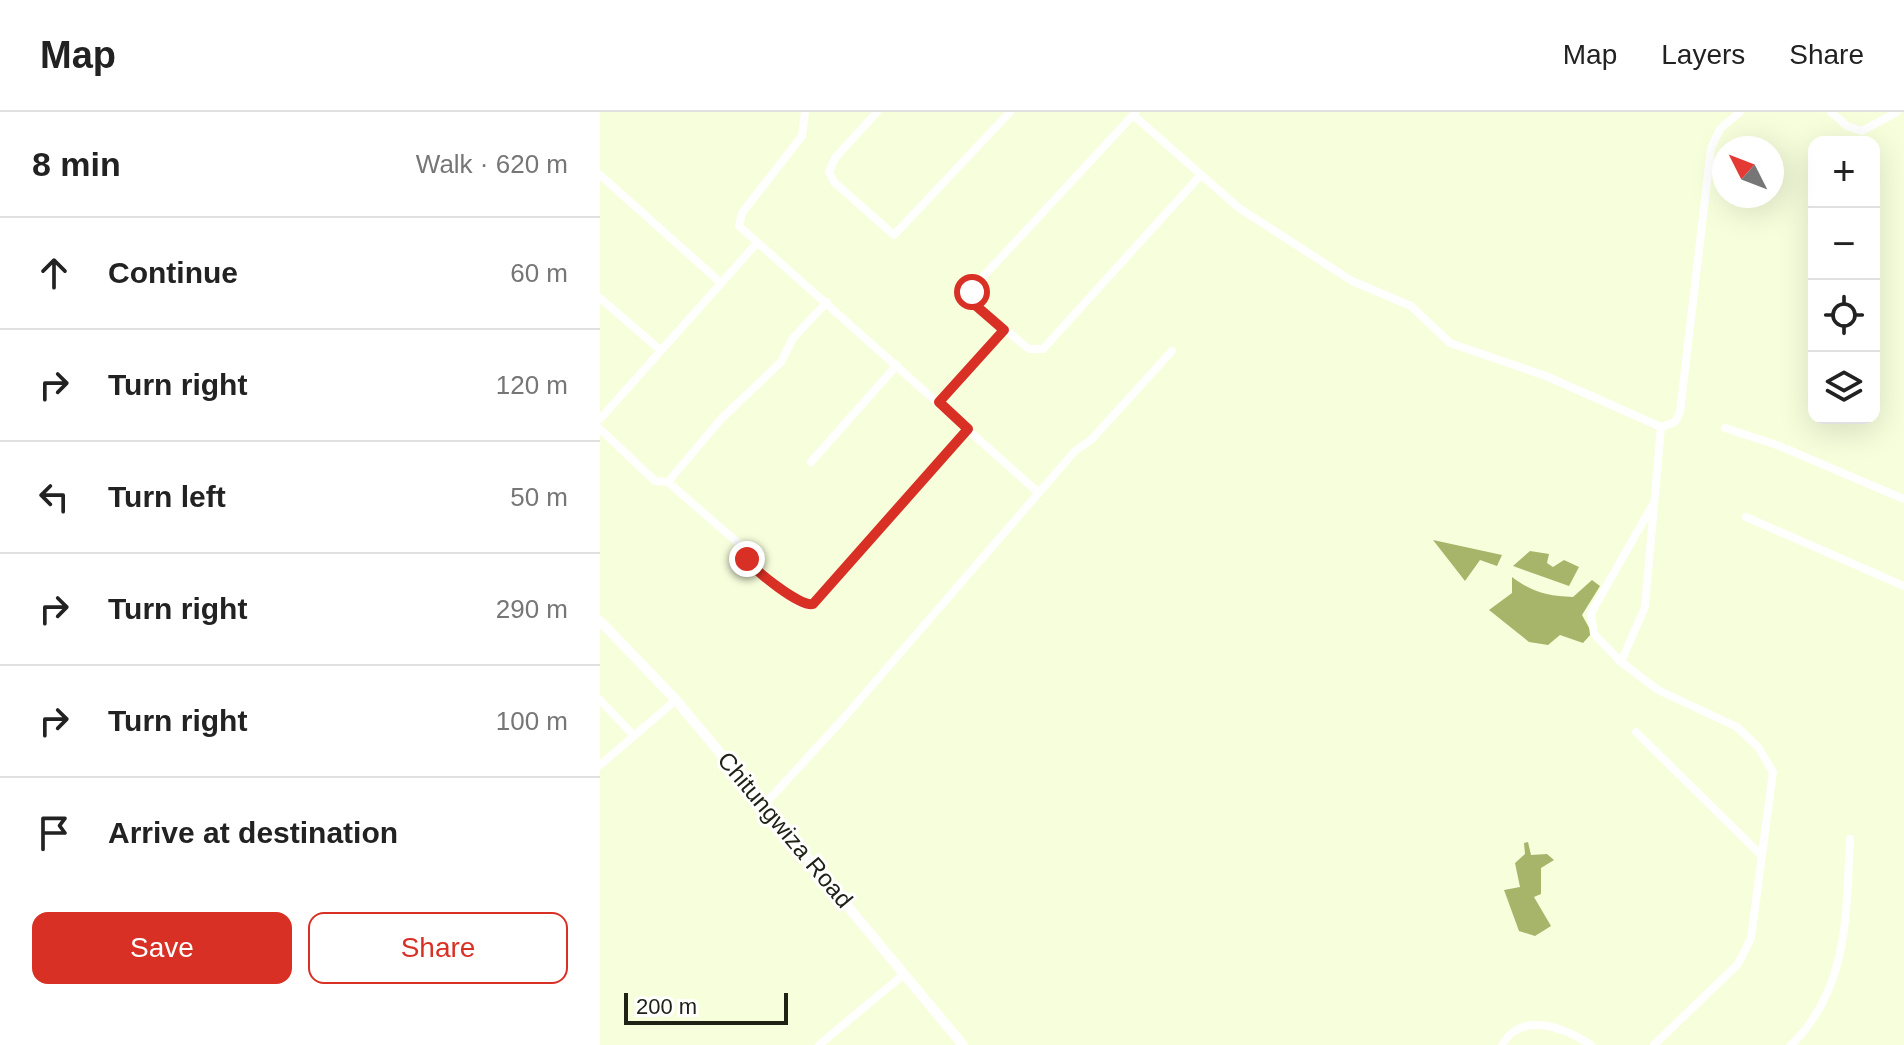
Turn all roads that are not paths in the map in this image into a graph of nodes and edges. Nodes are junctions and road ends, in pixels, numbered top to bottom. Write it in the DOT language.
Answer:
graph roads {
  1 [pos="805,112"];
  2 [pos="877,112"];
  3 [pos="1010,112"];
  4 [pos="1740,112"];
  5 [pos="1831,112"];
  6 [pos="1897,112"];
  7 [pos="1134,113"];
  8 [pos="600,175"];
  9 [pos="1200,176"];
  10 [pos="756,244"];
  11 [pos="720,282"];
  12 [pos="600,298"];
  13 [pos="827,302"];
  14 [pos="1004,330"];
  15 [pos="659,349"];
  16 [pos="1172,351"];
  17 [pos="897,365"];
  18 [pos="939,402"];
  19 [pos="600,419"];
  20 [pos="1661,427"];
  21 [pos="1725,428"];
  22 [pos="600,429"];
  23 [pos="968,429"];
  24 [pos="811,462"];
  25 [pos="668,482"];
  26 [pos="1039,493"];
  27 [pos="1904,499"];
  28 [pos="1653,504"];
  29 [pos="1746,517"];
  30 [pos="1904,586"];
  31 [pos="600,621"];
  32 [pos="1621,662"];
  33 [pos="600,700"];
  34 [pos="676,700"];
  35 [pos="1636,732"];
  36 [pos="634,736"];
  37 [pos="600,765"];
  38 [pos="765,804"];
  39 [pos="1850,839"];
  40 [pos="1760,854"];
  41 [pos="903,975"];
  42 [pos="819,1045"];
  43 [pos="963,1045"];
  44 [pos="1502,1045"];
  45 [pos="1591,1045"];
  46 [pos="1654,1045"];
  47 [pos="1791,1045"];
  1 -- 10 [label="street"];
  2 -- 3 [label="street"];
  4 -- 20 [label="street"];
  5 -- 6 [label="street"];
  7 -- 9 [label="street"];
  7 -- 14 [label="street"];
  8 -- 11 [label="street"];
  9 -- 14 [label="street"];
  9 -- 20 [label="street"];
  10 -- 11 [label="street"];
  10 -- 13 [label="street"];
  11 -- 15 [label="street"];
  12 -- 15 [label="street"];
  13 -- 17 [label="street"];
  13 -- 25 [label="street"];
  14 -- 18 [label="street"];
  15 -- 19 [label="street"];
  16 -- 26 [label="street"];
  17 -- 18 [label="street"];
  17 -- 24 [label="street"];
  18 -- 23 [label="street"];
  20 -- 28 [label="street"];
  21 -- 27 [label="street"];
  22 -- 25 [label="street"];
  23 -- 25 [label="street"];
  23 -- 26 [label="street"];
  26 -- 38 [label="street"];
  28 -- 32 [label="street"];
  28 -- 32 [label="street"];
  29 -- 30 [label="street"];
  31 -- 34 [label="main road, Chitungwiza Road"];
  32 -- 40 [label="street"];
  33 -- 36 [label="street"];
  34 -- 36 [label="street"];
  34 -- 38 [label="main road, Chitungwiza Road"];
  35 -- 40 [label="street"];
  36 -- 37 [label="street"];
  38 -- 41 [label="main road, Chitungwiza Road"];
  39 -- 47 [label="street"];
  40 -- 46 [label="street"];
  41 -- 42 [label="street"];
  41 -- 43 [label="main road, Chitungwiza Road"];
  44 -- 45 [label="street"];
}
